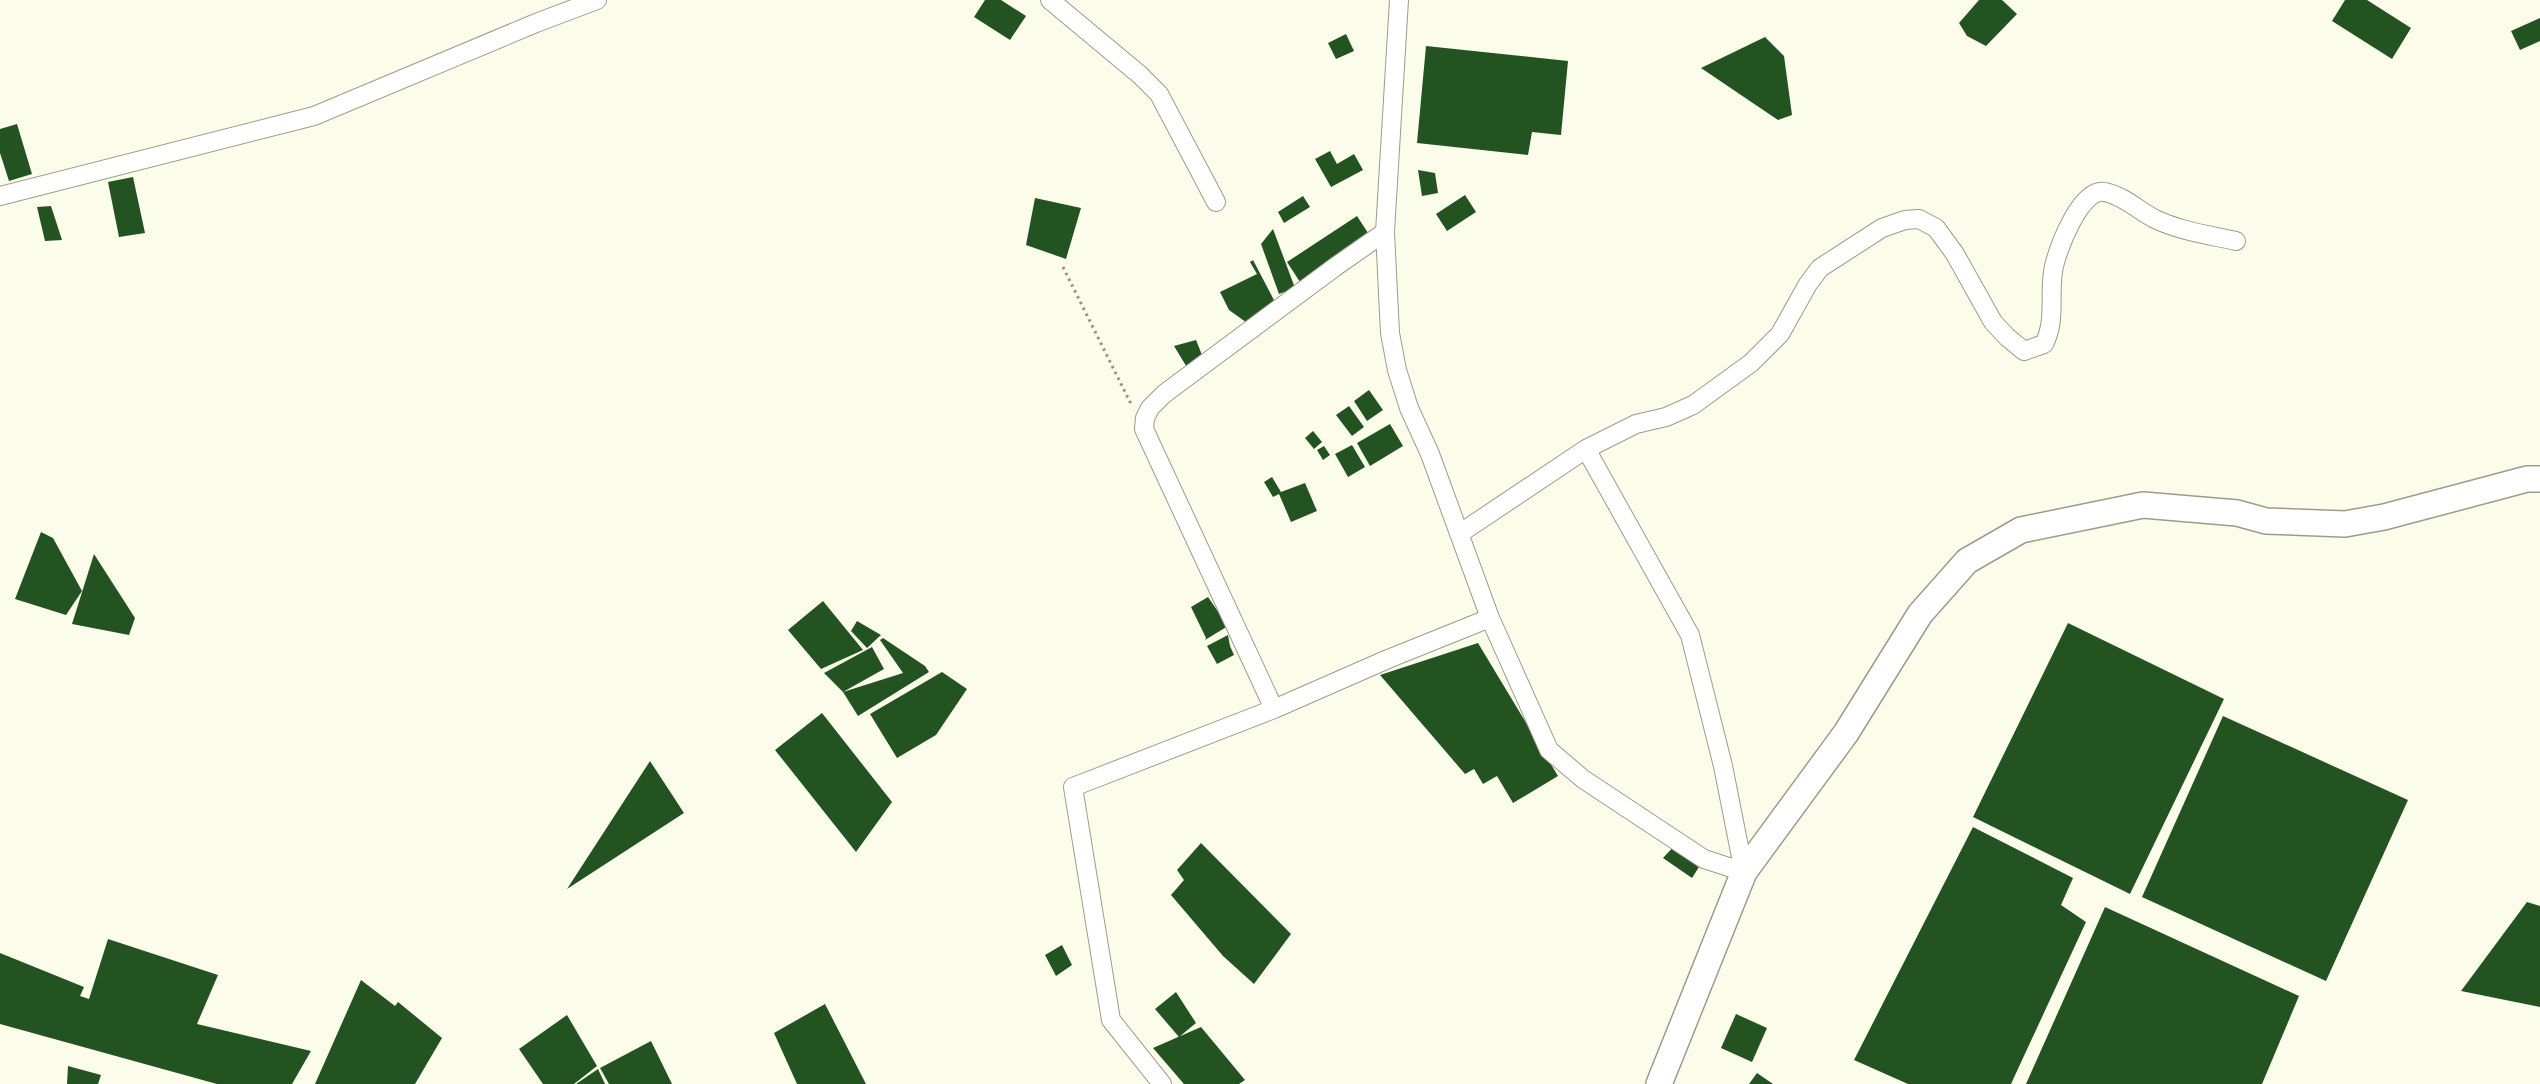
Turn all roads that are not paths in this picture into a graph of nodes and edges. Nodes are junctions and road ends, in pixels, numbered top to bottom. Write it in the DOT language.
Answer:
graph roads {
  1 [pos="597,0"];
  2 [pos="1050,0"];
  3 [pos="1399,0"];
  4 [pos="0,196"];
  5 [pos="1216,202"];
  6 [pos="1385,232"];
  7 [pos="2236,240"];
  8 [pos="1586,449"];
  9 [pos="2540,479"];
  10 [pos="1460,534"];
  11 [pos="1490,618"];
  12 [pos="1274,709"];
  13 [pos="1744,872"];
  14 [pos="1162,1084"];
  15 [pos="1659,1084"];
  1 -- 4 [label="street"];
  2 -- 5 [label="street"];
  3 -- 6 [label="street"];
  6 -- 10 [label="street"];
  6 -- 12 [label="street"];
  7 -- 8 [label="street"];
  8 -- 10 [label="street"];
  8 -- 13 [label="street"];
  9 -- 13 [label="street"];
  10 -- 11 [label="street"];
  11 -- 12 [label="street"];
  11 -- 13 [label="street"];
  12 -- 14 [label="street"];
  13 -- 15 [label="street"];
}
